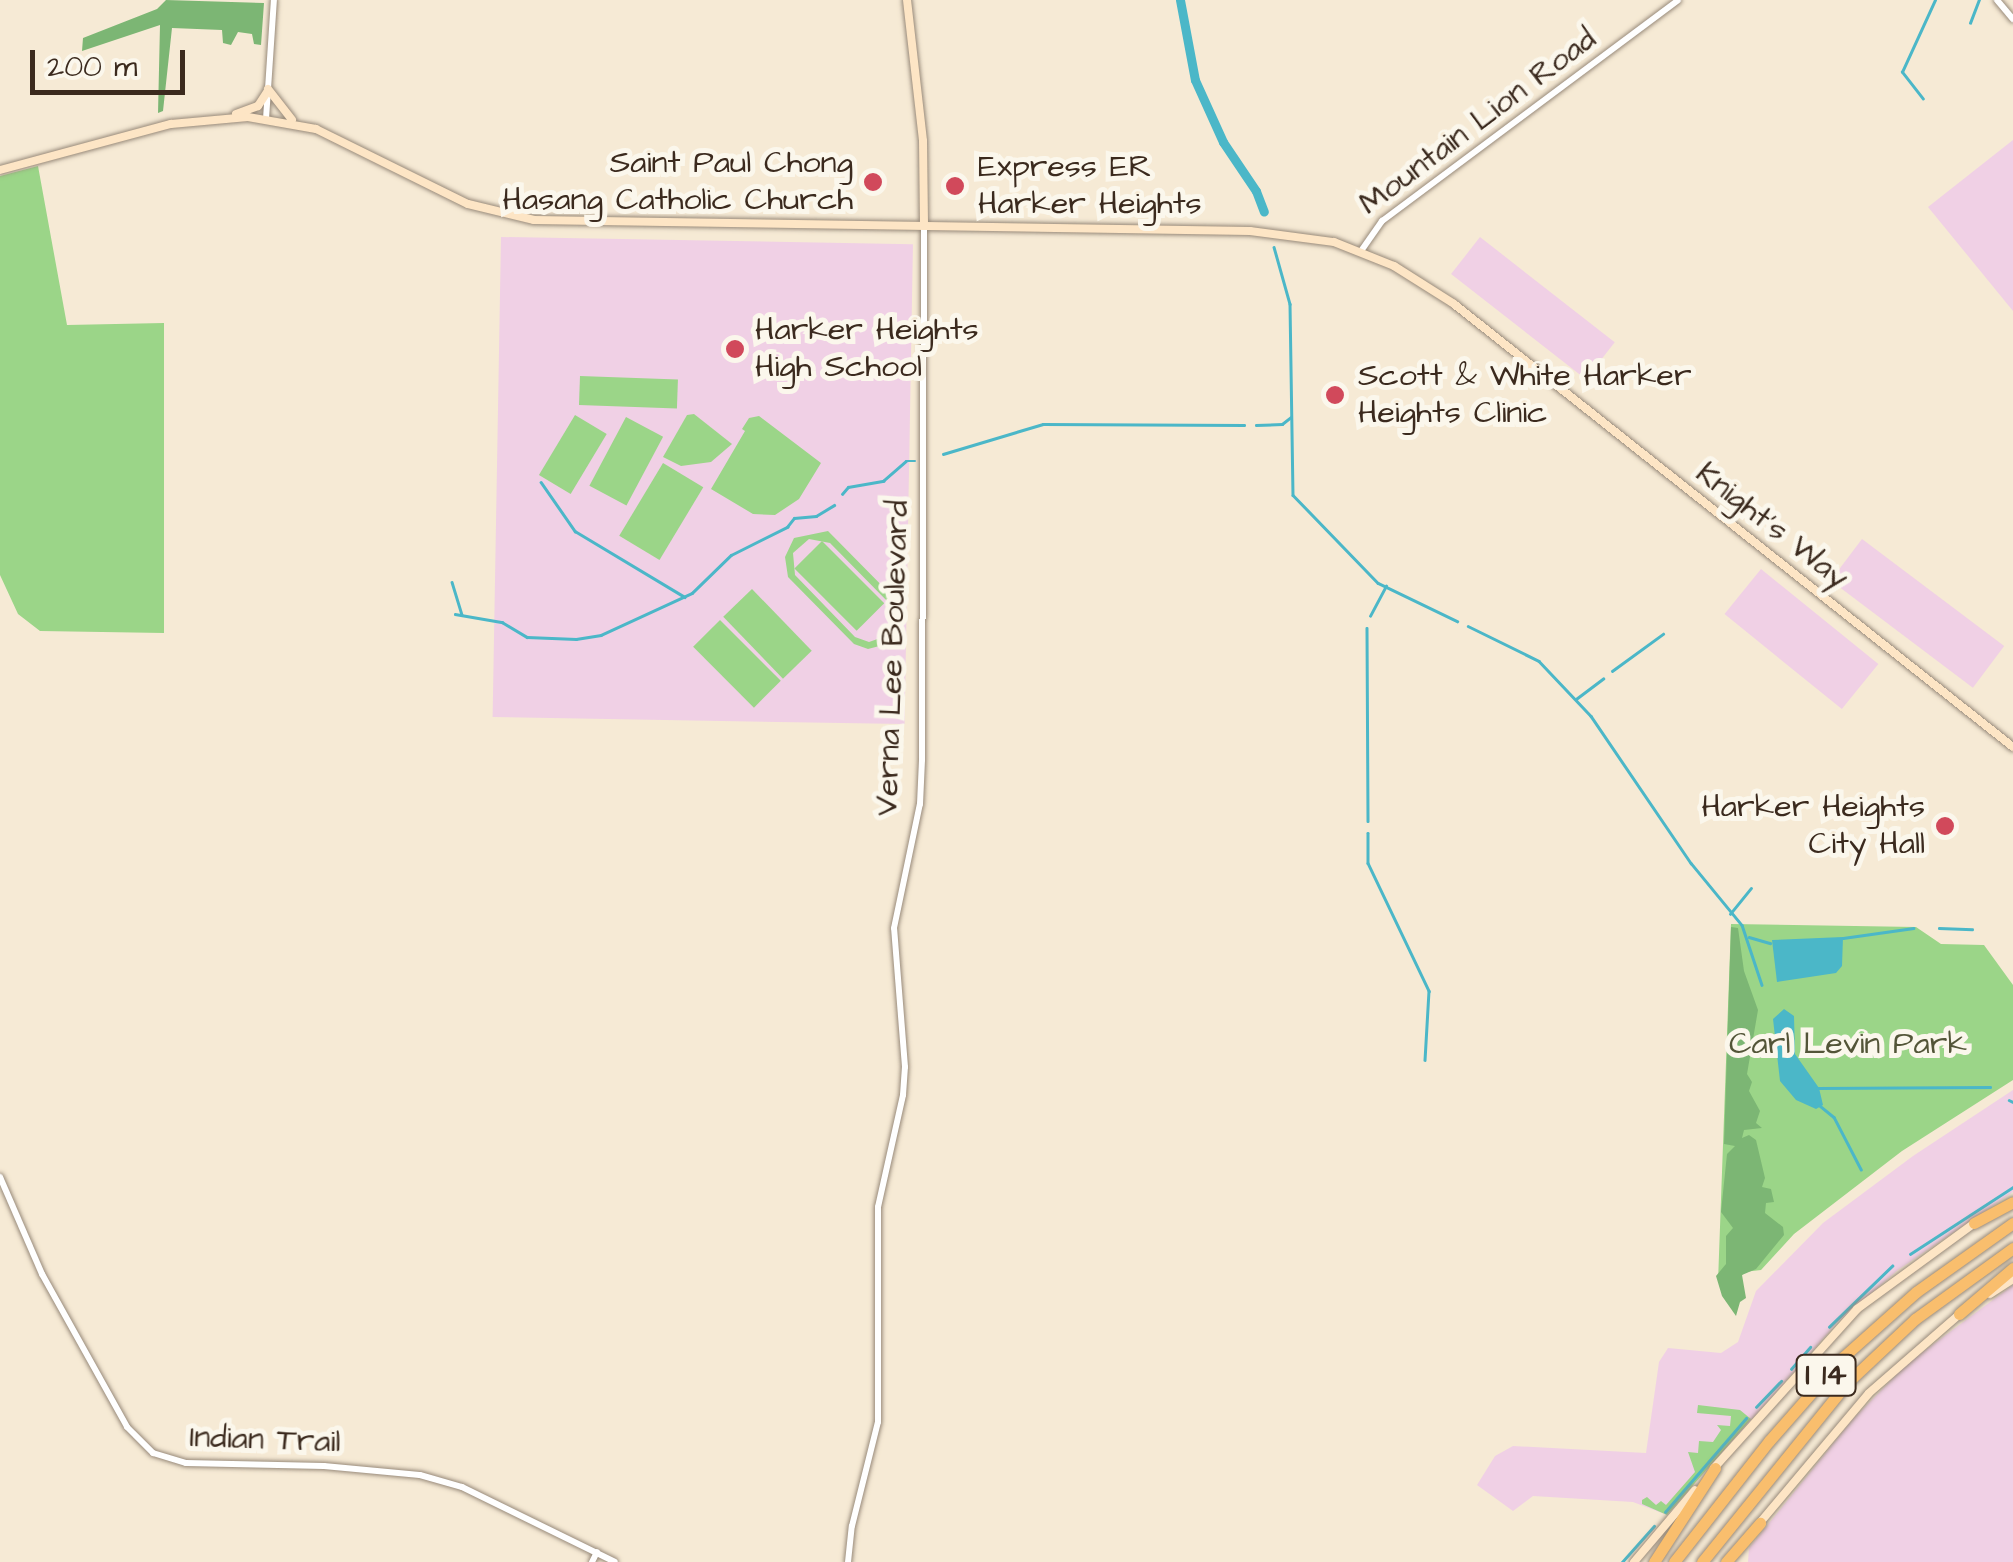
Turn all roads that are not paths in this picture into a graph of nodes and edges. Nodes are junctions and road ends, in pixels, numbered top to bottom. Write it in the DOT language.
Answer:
graph roads {
  1 [pos="274,0"];
  2 [pos="908,0"];
  3 [pos="1678,0"];
  4 [pos="1997,0"];
  5 [pos="2013,19"];
  6 [pos="267,90"];
  7 [pos="228,116"];
  8 [pos="266,119"];
  9 [pos="296,123"];
  10 [pos="0,170"];
  11 [pos="924,226"];
  12 [pos="1362,251"];
  13 [pos="2013,747"];
  14 [pos="0,1178"];
  15 [pos="2013,1200"];
  16 [pos="1974,1223"];
  17 [pos="2013,1223"];
  18 [pos="2013,1248"];
  19 [pos="2013,1268"];
  20 [pos="2013,1279"];
  21 [pos="1959,1314"];
  22 [pos="1715,1468"];
  23 [pos="1760,1523"];
  24 [pos="596,1552"];
  25 [pos="592,1562"];
  26 [pos="615,1562"];
  27 [pos="848,1562"];
  28 [pos="1634,1562"];
  29 [pos="1654,1562"];
  30 [pos="1674,1562"];
  31 [pos="1702,1562"];
  32 [pos="1729,1562"];
  1 -- 6 [label="street"];
  2 -- 11 [label="main road"];
  3 -- 12 [label="street, Mountain Lion Road"];
  4 -- 5 [label="street"];
  6 -- 7 [label="main road"];
  6 -- 8 [label="street"];
  6 -- 9 [label="main road"];
  7 -- 8 [label="main road, Knight's Way"];
  7 -- 10 [label="main road, Knight's Way"];
  8 -- 9 [label="main road, Knight's Way"];
  9 -- 11 [label="main road, Knight's Way"];
  11 -- 12 [label="main road, Knight's Way"];
  11 -- 27 [label="street, Verna Lee Boulevard"];
  12 -- 13 [label="main road, Knight's Way"];
  14 -- 24 [label="street, Indian Trail"];
  15 -- 16 [label="highway"];
  16 -- 22 [label="main road"];
  17 -- 30 [label="highway, I 14"];
  18 -- 31 [label="highway, I 14"];
  19 -- 21 [label="highway"];
  20 -- 21 [label="main road"];
  21 -- 23 [label="main road"];
  22 -- 28 [label="main road"];
  22 -- 29 [label="highway"];
  23 -- 32 [label="highway"];
  24 -- 25 [label="street"];
  24 -- 26 [label="street, Indian Trail"];
}
